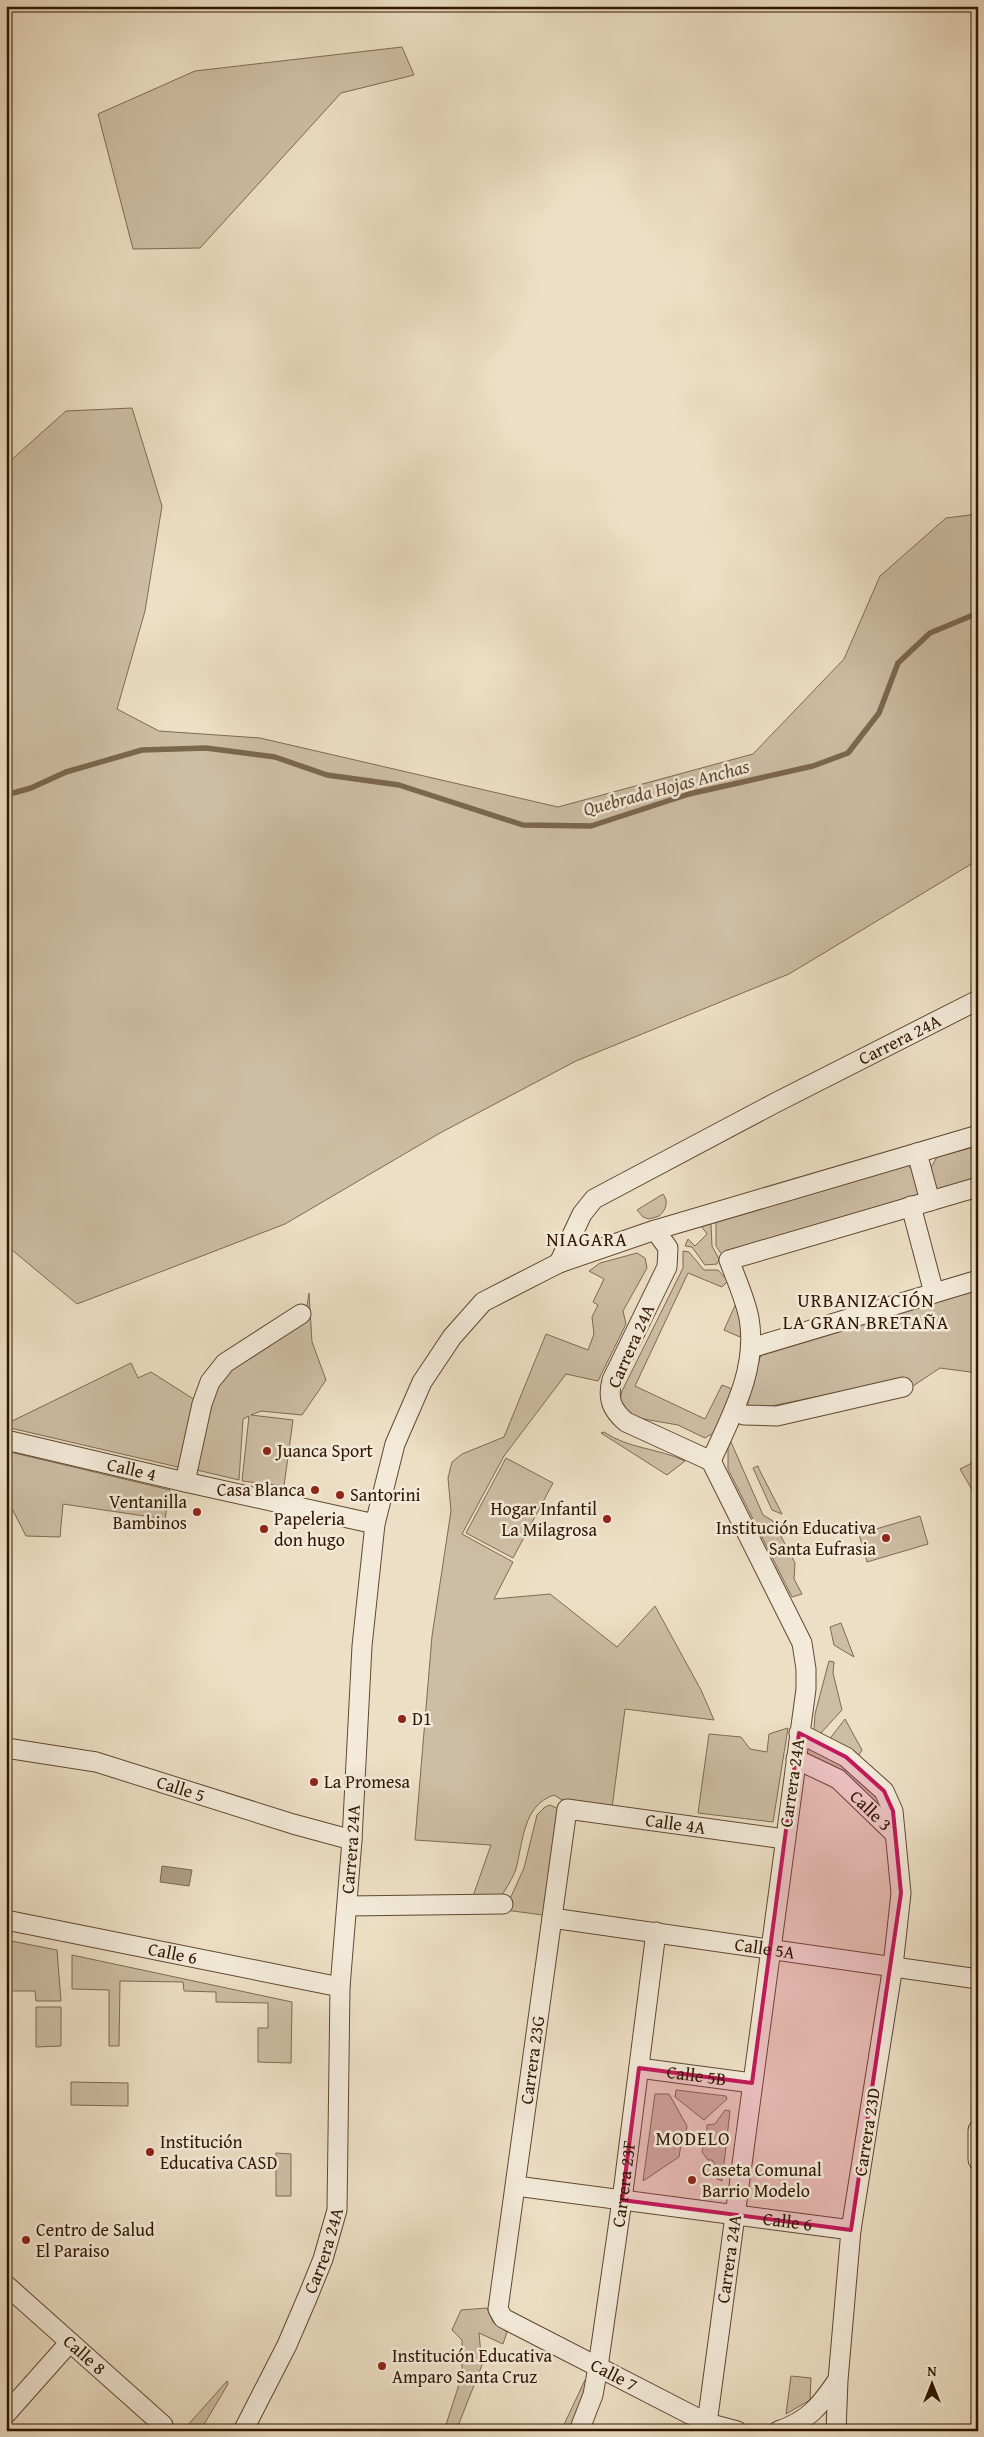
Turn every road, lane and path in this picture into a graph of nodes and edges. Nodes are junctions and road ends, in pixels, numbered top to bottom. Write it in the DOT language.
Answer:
graph roads {
  1 [pos="978,1000"];
  2 [pos="978,1135"];
  3 [pos="917,1153"];
  4 [pos="978,1187"];
  5 [pos="930,1201"];
  6 [pos="911,1206"];
  7 [pos="655,1230"];
  8 [pos="559,1263"];
  9 [pos="978,1280"];
  10 [pos="934,1292"];
  11 [pos="301,1314"];
  12 [pos="751,1348"];
  13 [pos="903,1387"];
  14 [pos="734,1410"];
  15 [pos="6,1440"];
  16 [pos="711,1461"];
  17 [pos="185,1482"];
  18 [pos="375,1524"];
  19 [pos="799,1733"];
  20 [pos="6,1748"];
  21 [pos="796,1759"];
  22 [pos="567,1809"];
  23 [pos="895,1834"];
  24 [pos="784,1839"];
  25 [pos="352,1840"];
  26 [pos="502,1904"];
  27 [pos="347,1906"];
  28 [pos="552,1918"];
  29 [pos="6,1920"];
  30 [pos="656,1932"];
  31 [pos="769,1948"];
  32 [pos="893,1966"];
  33 [pos="978,1979"];
  34 [pos="340,1987"];
  35 [pos="639,2068"];
  36 [pos="752,2083"];
  37 [pos="978,2130"];
  38 [pos="978,2160"];
  39 [pos="516,2186"];
  40 [pos="622,2200"];
  41 [pos="734,2215"];
  42 [pos="851,2230"];
  43 [pos="6,2285"];
  44 [pos="498,2309"];
  45 [pos="70,2342"];
  46 [pos="598,2367"];
  47 [pos="838,2380"];
  48 [pos="6,2414"];
  49 [pos="707,2427"];
  50 [pos="160,2428"];
  51 [pos="243,2431"];
  52 [pos="579,2431"];
  53 [pos="737,2431"];
  54 [pos="778,2431"];
  55 [pos="836,2431"];
  1 -- 8 [label="street, Carrera 24A"];
  2 -- 3 [label="street, Carrera 24A"];
  3 -- 5 [label="street"];
  3 -- 7 [label="street, Carrera 24A"];
  4 -- 5 [label="street"];
  5 -- 6 [label="street"];
  6 -- 10 [label="street"];
  6 -- 12 [label="street"];
  7 -- 8 [label="street, Carrera 24A"];
  7 -- 16 [label="street, Carrera 24A"];
  8 -- 18 [label="street, Carrera 24A"];
  9 -- 10 [label="street"];
  10 -- 12 [label="street"];
  11 -- 17 [label="street"];
  12 -- 14 [label="street"];
  13 -- 14 [label="street"];
  14 -- 16 [label="street"];
  15 -- 17 [label="street, Calle 4"];
  16 -- 19 [label="street, Carrera 24A"];
  17 -- 18 [label="street, Calle 4"];
  18 -- 25 [label="street, Carrera 24A"];
  19 -- 21 [label="street, Carrera 24A"];
  19 -- 23 [label="street, Calle 3"];
  20 -- 25 [label="street, Calle 5"];
  21 -- 23 [label="street, Calle 3"];
  21 -- 24 [label="street, Carrera 24A"];
  22 -- 24 [label="street, Calle 4A"];
  22 -- 28 [label="street, Carrera 23G"];
  23 -- 32 [label="street, Carrera 23D"];
  24 -- 31 [label="street, Carrera 24A"];
  25 -- 27 [label="street, Carrera 24A"];
  26 -- 27 [label="street"];
  27 -- 34 [label="street, Carrera 24A"];
  28 -- 30 [label="street, Calle 5A"];
  28 -- 39 [label="street, Carrera 23G"];
  29 -- 34 [label="street, Calle 6"];
  30 -- 31 [label="street, Calle 5A"];
  30 -- 35 [label="street, Carrera 23F"];
  31 -- 32 [label="street, Calle 5A"];
  31 -- 36 [label="street, Carrera 24A"];
  32 -- 33 [label="street, Calle 5A"];
  32 -- 42 [label="street, Carrera 23D"];
  34 -- 51 [label="street, Carrera 24A"];
  35 -- 36 [label="street, Calle 5B"];
  35 -- 40 [label="street, Carrera 23F"];
  36 -- 41 [label="street, Carrera 24A"];
  37 -- 38 [label="street"];
  39 -- 40 [label="street, Calle 6"];
  39 -- 44 [label="street, Carrera 23G"];
  40 -- 41 [label="street, Calle 6"];
  40 -- 46 [label="street, Carrera 23F"];
  41 -- 42 [label="street, Calle 6"];
  41 -- 49 [label="street, Carrera 24A"];
  42 -- 47 [label="street, Carrera 23D"];
  43 -- 45 [label="street, Calle 8"];
  44 -- 46 [label="street, Calle 7"];
  45 -- 48 [label="street"];
  45 -- 50 [label="street, Calle 8"];
  46 -- 49 [label="street, Calle 7"];
  46 -- 52 [label="street, Carrera 23F"];
  47 -- 54 [label="street"];
  47 -- 55 [label="street, Carrera 23D"];
  49 -- 53 [label="street, Calle 7"];
}
